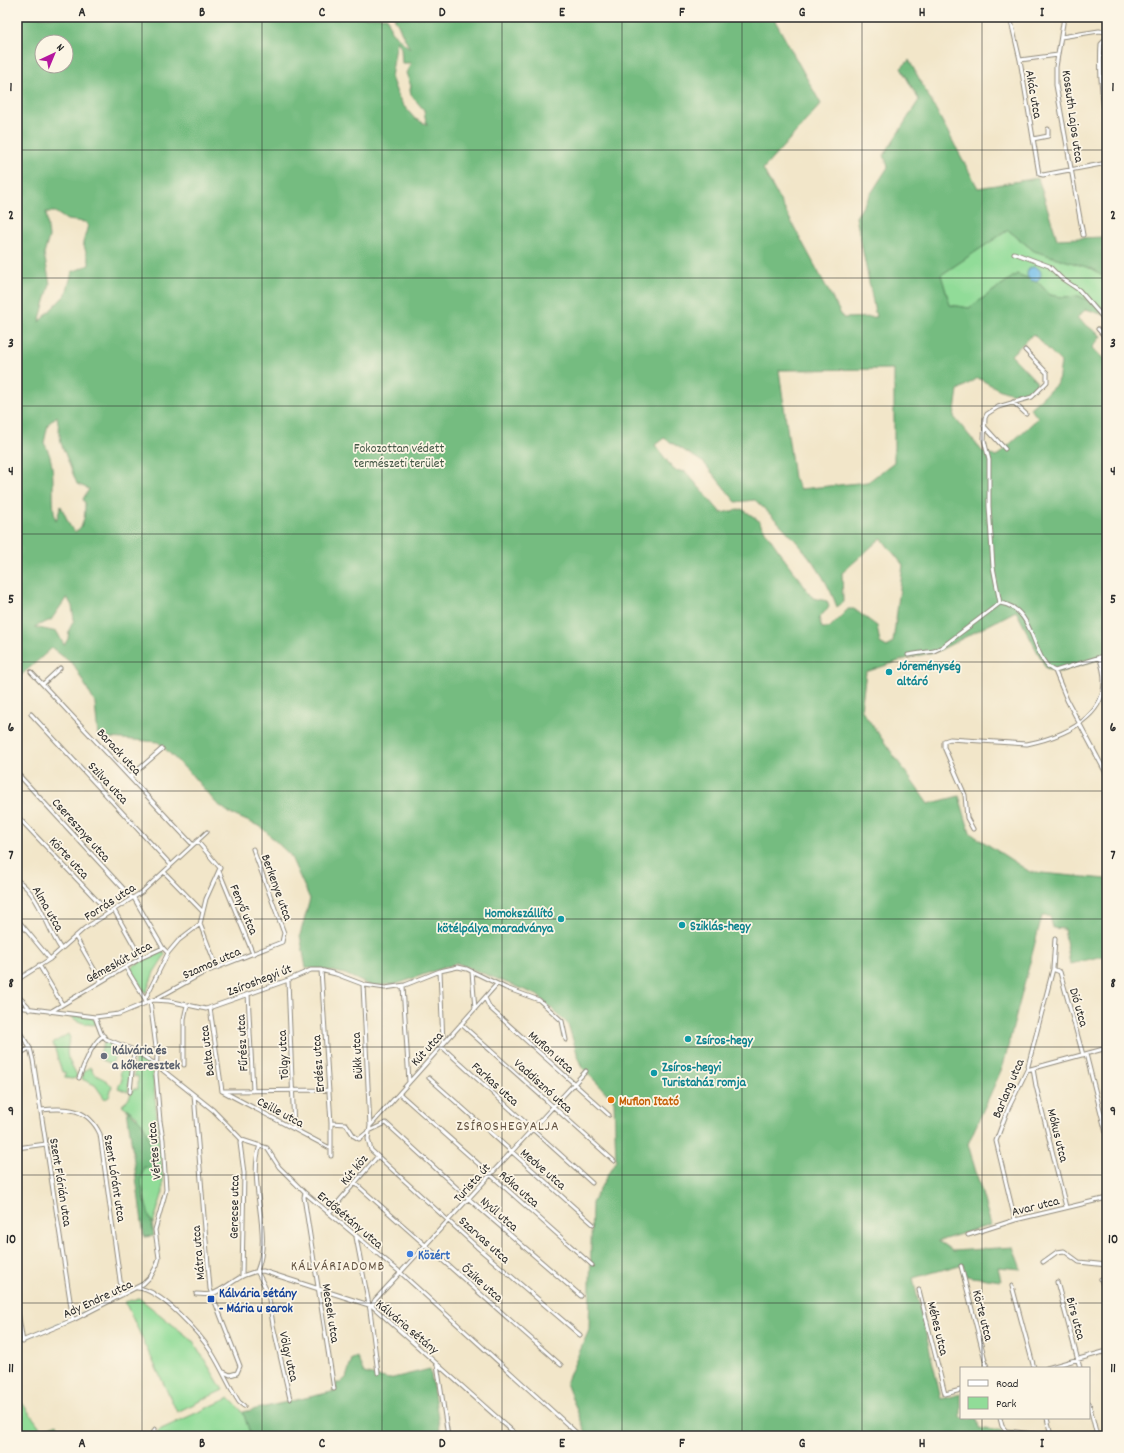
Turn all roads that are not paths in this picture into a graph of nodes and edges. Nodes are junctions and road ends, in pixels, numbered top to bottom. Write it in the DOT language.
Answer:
graph roads {
  1 [pos="1010,17"];
  2 [pos="1064,17"];
  3 [pos="1107,32"];
  4 [pos="1061,37"];
  5 [pos="1107,38"];
  6 [pos="1058,55"];
  7 [pos="1020,60"];
  8 [pos="1107,128"];
  9 [pos="1048,129"];
  10 [pos="1033,139"];
  11 [pos="1107,163"];
  12 [pos="1071,170"];
  13 [pos="1083,236"];
  14 [pos="1014,253"];
  15 [pos="1107,322"];
  16 [pos="1098,329"];
  17 [pos="1107,339"];
  18 [pos="1025,350"];
  19 [pos="1013,402"];
  20 [pos="1026,414"];
  21 [pos="984,426"];
  22 [pos="1005,448"];
  23 [pos="1000,603"];
  24 [pos="908,655"];
  25 [pos="1107,655"];
  26 [pos="1099,657"];
  27 [pos="60,668"];
  28 [pos="1055,671"];
  29 [pos="31,672"];
  30 [pos="43,684"];
  31 [pos="31,714"];
  32 [pos="1081,724"];
  33 [pos="162,749"];
  34 [pos="17,773"];
  35 [pos="1107,775"];
  36 [pos="130,777"];
  37 [pos="17,816"];
  38 [pos="973,829"];
  39 [pos="207,832"];
  40 [pos="197,841"];
  41 [pos="193,845"];
  42 [pos="253,849"];
  43 [pos="172,864"];
  44 [pos="220,870"];
  45 [pos="164,872"];
  46 [pos="17,880"];
  47 [pos="133,898"];
  48 [pos="114,910"];
  49 [pos="202,911"];
  50 [pos="109,913"];
  51 [pos="17,919"];
  52 [pos="200,924"];
  53 [pos="75,936"];
  54 [pos="1055,940"];
  55 [pos="279,944"];
  56 [pos="163,948"];
  57 [pos="60,950"];
  58 [pos="168,954"];
  59 [pos="253,954"];
  60 [pos="141,958"];
  61 [pos="50,959"];
  62 [pos="1105,962"];
  63 [pos="39,965"];
  64 [pos="126,968"];
  65 [pos="217,968"];
  66 [pos="1053,969"];
  67 [pos="1107,969"];
  68 [pos="322,970"];
  69 [pos="440,971"];
  70 [pos="472,972"];
  71 [pos="17,980"];
  72 [pos="288,980"];
  73 [pos="101,981"];
  74 [pos="497,984"];
  75 [pos="363,985"];
  76 [pos="403,986"];
  77 [pos="248,994"];
  78 [pos="17,996"];
  79 [pos="485,998"];
  80 [pos="148,1001"];
  81 [pos="62,1004"];
  82 [pos="187,1005"];
  83 [pos="17,1008"];
  84 [pos="210,1008"];
  85 [pos="475,1009"];
  86 [pos="29,1010"];
  87 [pos="50,1012"];
  88 [pos="95,1017"];
  89 [pos="461,1024"];
  90 [pos="17,1028"];
  91 [pos="103,1035"];
  92 [pos="566,1040"];
  93 [pos="442,1045"];
  94 [pos="30,1048"];
  95 [pos="1107,1048"];
  96 [pos="134,1050"];
  97 [pos="1085,1054"];
  98 [pos="17,1055"];
  99 [pos="155,1064"];
  100 [pos="184,1065"];
  101 [pos="1033,1069"];
  102 [pos="1027,1070"];
  103 [pos="586,1071"];
  104 [pos="79,1078"];
  105 [pos="429,1078"];
  106 [pos="409,1082"];
  107 [pos="574,1084"];
  108 [pos="253,1090"];
  109 [pos="294,1090"];
  110 [pos="329,1090"];
  111 [pos="222,1091"];
  112 [pos="130,1092"];
  113 [pos="400,1094"];
  114 [pos="194,1095"];
  115 [pos="553,1108"];
  116 [pos="41,1110"];
  117 [pos="609,1115"];
  118 [pos="331,1123"];
  119 [pos="370,1126"];
  120 [pos="294,1129"];
  121 [pos="532,1130"];
  122 [pos="369,1131"];
  123 [pos="1107,1138"];
  124 [pos="242,1140"];
  125 [pos="46,1144"];
  126 [pos="260,1145"];
  127 [pos="331,1147"];
  128 [pos="17,1148"];
  129 [pos="512,1152"];
  130 [pos="331,1156"];
  131 [pos="377,1157"];
  132 [pos="614,1161"];
  133 [pos="491,1176"];
  134 [pos="355,1183"];
  135 [pos="592,1183"];
  136 [pos="305,1193"];
  137 [pos="1107,1198"];
  138 [pos="469,1199"];
  139 [pos="1066,1207"];
  140 [pos="329,1213"];
  141 [pos="1015,1220"];
  142 [pos="449,1221"];
  143 [pos="593,1224"];
  144 [pos="968,1235"];
  145 [pos="356,1236"];
  146 [pos="426,1246"];
  147 [pos="1043,1262"];
  148 [pos="592,1265"];
  149 [pos="1107,1265"];
  150 [pos="961,1266"];
  151 [pos="257,1272"];
  152 [pos="401,1273"];
  153 [pos="242,1275"];
  154 [pos="1101,1280"];
  155 [pos="1057,1282"];
  156 [pos="1012,1286"];
  157 [pos="135,1288"];
  158 [pos="319,1289"];
  159 [pos="919,1290"];
  160 [pos="196,1294"];
  161 [pos="212,1294"];
  162 [pos="122,1295"];
  163 [pos="581,1296"];
  164 [pos="1107,1297"];
  165 [pos="17,1306"];
  166 [pos="370,1306"];
  167 [pos="73,1320"];
  168 [pos="580,1335"];
  169 [pos="23,1342"];
  170 [pos="17,1343"];
  171 [pos="1107,1352"];
  172 [pos="1078,1360"];
  173 [pos="437,1364"];
  174 [pos="562,1365"];
  175 [pos="987,1367"];
  176 [pos="1034,1367"];
  177 [pos="1051,1367"];
  178 [pos="1080,1367"];
  179 [pos="224,1372"];
  180 [pos="378,1373"];
  181 [pos="334,1389"];
  182 [pos="960,1390"];
  183 [pos="290,1399"];
  184 [pos="244,1406"];
  185 [pos="1090,1407"];
  186 [pos="1000,1419"];
  187 [pos="1047,1419"];
  188 [pos="155,1429"];
  189 [pos="152,1436"];
  190 [pos="448,1436"];
  191 [pos="518,1436"];
  192 [pos="580,1436"];
  193 [pos="1052,1436"];
  194 [pos="1098,1436"];
  1 -- 7 [label="street, Akác utca"];
  2 -- 4 [label="street, Kossuth Lajos utca"];
  3 -- 4 [label="street"];
  4 -- 6 [label="street, Kossuth Lajos utca"];
  5 -- 8 [label="street"];
  6 -- 7 [label="street"];
  6 -- 12 [label="street, Kossuth Lajos utca"];
  7 -- 10 [label="street, Akác utca"];
  9 -- 10 [label="street"];
  10 -- 12 [label="street, Akác utca"];
  11 -- 12 [label="street"];
  12 -- 13 [label="street, Kossuth Lajos utca"];
  14 -- 15 [label="street"];
  16 -- 17 [label="street"];
  18 -- 19 [label="street"];
  19 -- 20 [label="street"];
  19 -- 21 [label="street"];
  21 -- 22 [label="street"];
  21 -- 23 [label="street"];
  23 -- 24 [label="street"];
  23 -- 28 [label="street"];
  25 -- 26 [label="street"];
  26 -- 28 [label="street"];
  26 -- 32 [label="street"];
  27 -- 30 [label="street"];
  28 -- 32 [label="street"];
  29 -- 30 [label="street, Barack utca"];
  30 -- 36 [label="street, Barack utca"];
  31 -- 43 [label="street, Szilva utca"];
  32 -- 35 [label="street"];
  32 -- 38 [label="street"];
  33 -- 36 [label="street"];
  34 -- 47 [label="street, Cseresznye utca"];
  36 -- 41 [label="street, Barack utca"];
  37 -- 50 [label="street, Körte utca"];
  39 -- 40 [label="street, Forrás utca"];
  40 -- 41 [label="street, Forrás utca"];
  40 -- 44 [label="street"];
  41 -- 43 [label="street, Forrás utca"];
  42 -- 55 [label="street, Berkenye utca"];
  43 -- 45 [label="street, Forrás utca"];
  44 -- 49 [label="street"];
  44 -- 59 [label="street, Fenyő utca"];
  45 -- 47 [label="street, Forrás utca"];
  45 -- 49 [label="street"];
  46 -- 57 [label="street, Alma utca"];
  47 -- 48 [label="street, Forrás utca"];
  47 -- 56 [label="street, Cseresznye utca"];
  48 -- 50 [label="street, Forrás utca"];
  48 -- 60 [label="street"];
  49 -- 52 [label="street"];
  50 -- 53 [label="street, Forrás utca"];
  51 -- 61 [label="street"];
  52 -- 58 [label="street, Gémeskút utca"];
  52 -- 65 [label="street"];
  53 -- 57 [label="street, Forrás utca"];
  53 -- 73 [label="street"];
  54 -- 66 [label="street, Barlang utca"];
  55 -- 59 [label="street, Szamos utca"];
  56 -- 58 [label="street, Gémeskút utca"];
  56 -- 60 [label="street, Gémeskút utca"];
  57 -- 61 [label="street, Forrás utca"];
  58 -- 80 [label="street"];
  59 -- 65 [label="street, Szamos utca"];
  60 -- 64 [label="street, Gémeskút utca"];
  61 -- 63 [label="street, Forrás utca"];
  62 -- 67 [label="street"];
  63 -- 71 [label="street, Forrás utca"];
  63 -- 81 [label="street"];
  64 -- 73 [label="street, Gémeskút utca"];
  64 -- 80 [label="street"];
  65 -- 80 [label="street, Szamos utca"];
  66 -- 97 [label="street, Dió utca"];
  66 -- 102 [label="street, Barlang utca"];
  68 -- 72 [label="street, Zsíroshegyi út"];
  68 -- 75 [label="street, Zsíroshegyi út"];
  68 -- 110 [label="street, Erdész utca"];
  69 -- 70 [label="street, Zsíroshegyi út"];
  69 -- 76 [label="street, Zsíroshegyi út"];
  69 -- 93 [label="street"];
  70 -- 74 [label="street, Zsíroshegyi út"];
  70 -- 85 [label="street"];
  72 -- 77 [label="street, Zsíroshegyi út"];
  72 -- 109 [label="street, Tölgy utca"];
  73 -- 81 [label="street, Gémeskút utca"];
  74 -- 79 [label="street, Kút utca"];
  74 -- 92 [label="street, Zsíroshegyi út"];
  75 -- 76 [label="street, Zsíroshegyi út"];
  75 -- 119 [label="street, Bükk utca"];
  76 -- 106 [label="street"];
  77 -- 84 [label="street, Zsíroshegyi út"];
  77 -- 108 [label="street, Fűrész utca"];
  78 -- 86 [label="street"];
  79 -- 85 [label="street, Kút utca"];
  79 -- 107 [label="street, Muflon utca"];
  80 -- 82 [label="street, Zsíroshegyi út"];
  80 -- 88 [label="street"];
  80 -- 99 [label="street, Vértes utca"];
  81 -- 87 [label="street, Gémeskút utca"];
  82 -- 84 [label="street, Zsíroshegyi út"];
  82 -- 100 [label="street"];
  83 -- 86 [label="street"];
  84 -- 111 [label="street, Balta utca"];
  85 -- 89 [label="street, Kút utca"];
  86 -- 87 [label="street"];
  87 -- 88 [label="street"];
  88 -- 91 [label="street"];
  89 -- 93 [label="street, Kút utca"];
  89 -- 115 [label="street, Vaddisznó utca"];
  90 -- 94 [label="street"];
  91 -- 96 [label="street"];
  91 -- 104 [label="street"];
  93 -- 106 [label="street, Kút utca"];
  93 -- 121 [label="street, Farkas utca"];
  94 -- 98 [label="street"];
  94 -- 116 [label="street, Szent Flórián utca"];
  95 -- 97 [label="street"];
  96 -- 99 [label="street"];
  96 -- 112 [label="street"];
  97 -- 101 [label="street"];
  97 -- 123 [label="street"];
  99 -- 114 [label="street"];
  99 -- 157 [label="street, Vértes utca"];
  101 -- 102 [label="street"];
  101 -- 139 [label="street, Mókus utca"];
  102 -- 141 [label="street, Barlang utca"];
  103 -- 107 [label="street, Turista út"];
  105 -- 129 [label="street, Medve utca"];
  106 -- 113 [label="street, Kút utca"];
  107 -- 115 [label="street, Turista út"];
  107 -- 117 [label="street, Muflon utca"];
  108 -- 109 [label="street"];
  108 -- 111 [label="street"];
  109 -- 110 [label="street"];
  109 -- 120 [label="street, Tölgy utca"];
  110 -- 118 [label="street, Erdész utca"];
  111 -- 120 [label="street, Csille utca"];
  113 -- 119 [label="street, Kút utca"];
  113 -- 133 [label="street, Róka utca"];
  114 -- 124 [label="street"];
  114 -- 161 [label="street, Mátra utca"];
  115 -- 121 [label="street, Turista út"];
  115 -- 132 [label="street, Vaddisznó utca"];
  116 -- 125 [label="street, Szent Flórián utca"];
  116 -- 162 [label="street, Szent Lóránt utca"];
  118 -- 122 [label="street"];
  118 -- 127 [label="street, Erdész utca"];
  119 -- 122 [label="street, Bükk utca"];
  120 -- 127 [label="street, Csille utca"];
  121 -- 129 [label="street, Turista út"];
  121 -- 135 [label="street, Farkas utca"];
  122 -- 131 [label="street"];
  122 -- 138 [label="street, Nyúl utca"];
  124 -- 126 [label="street, Erdősétány utca"];
  124 -- 153 [label="street, Gerecse utca"];
  125 -- 128 [label="street"];
  125 -- 167 [label="street, Szent Flórián utca"];
  126 -- 136 [label="street, Erdősétány utca"];
  126 -- 151 [label="street, Gerecse utca"];
  127 -- 130 [label="street, Erdész utca"];
  129 -- 133 [label="street, Turista út"];
  129 -- 143 [label="street, Medve utca"];
  131 -- 134 [label="street, Kút köz"];
  131 -- 142 [label="street, Szarvas utca"];
  133 -- 138 [label="street, Turista út"];
  133 -- 148 [label="street, Róka utca"];
  134 -- 140 [label="street, Kút köz"];
  134 -- 146 [label="street, Őzike utca"];
  136 -- 140 [label="street, Erdősétány utca"];
  136 -- 158 [label="street, Mecsek utca"];
  137 -- 139 [label="street, Avar utca"];
  138 -- 142 [label="street, Turista út"];
  138 -- 163 [label="street, Nyúl utca"];
  139 -- 141 [label="street, Avar utca"];
  140 -- 145 [label="street, Erdősétány utca"];
  141 -- 144 [label="street, Avar utca"];
  142 -- 146 [label="street, Turista út"];
  142 -- 168 [label="street, Szarvas utca"];
  145 -- 152 [label="street, Erdősétány utca"];
  145 -- 166 [label="street"];
  146 -- 152 [label="street, Turista út"];
  146 -- 174 [label="street, Őzike utca"];
  147 -- 149 [label="street"];
  150 -- 175 [label="street, Körte utca"];
  151 -- 153 [label="street, Kálvária sétány"];
  151 -- 158 [label="street, Kálvária sétány"];
  151 -- 183 [label="street, Völgy utca"];
  152 -- 166 [label="street, Turista út"];
  152 -- 192 [label="street, Erdősétány utca"];
  153 -- 161 [label="street, Kálvária sétány"];
  154 -- 164 [label="street"];
  155 -- 172 [label="street, Birs utca"];
  156 -- 176 [label="street"];
  157 -- 162 [label="street, Ady Endre utca"];
  157 -- 179 [label="street, Ady Endre utca"];
  158 -- 166 [label="street, Kálvária sétány"];
  158 -- 181 [label="street, Mecsek utca"];
  159 -- 182 [label="street, Méhes utca"];
  160 -- 161 [label="street"];
  161 -- 179 [label="street, Mátra utca"];
  162 -- 167 [label="street, Ady Endre utca"];
  165 -- 169 [label="street"];
  166 -- 173 [label="street, Kálvária sétány"];
  166 -- 180 [label="street"];
  167 -- 169 [label="street, Ady Endre utca"];
  169 -- 170 [label="street, Ady Endre utca"];
  171 -- 172 [label="street"];
  172 -- 177 [label="street"];
  172 -- 178 [label="street, Birs utca"];
  173 -- 190 [label="street"];
  173 -- 191 [label="street, Kálvária sétány"];
  179 -- 184 [label="street"];
  185 -- 194 [label="street"];
  186 -- 193 [label="street"];
  187 -- 193 [label="street"];
  188 -- 189 [label="street"];
}
